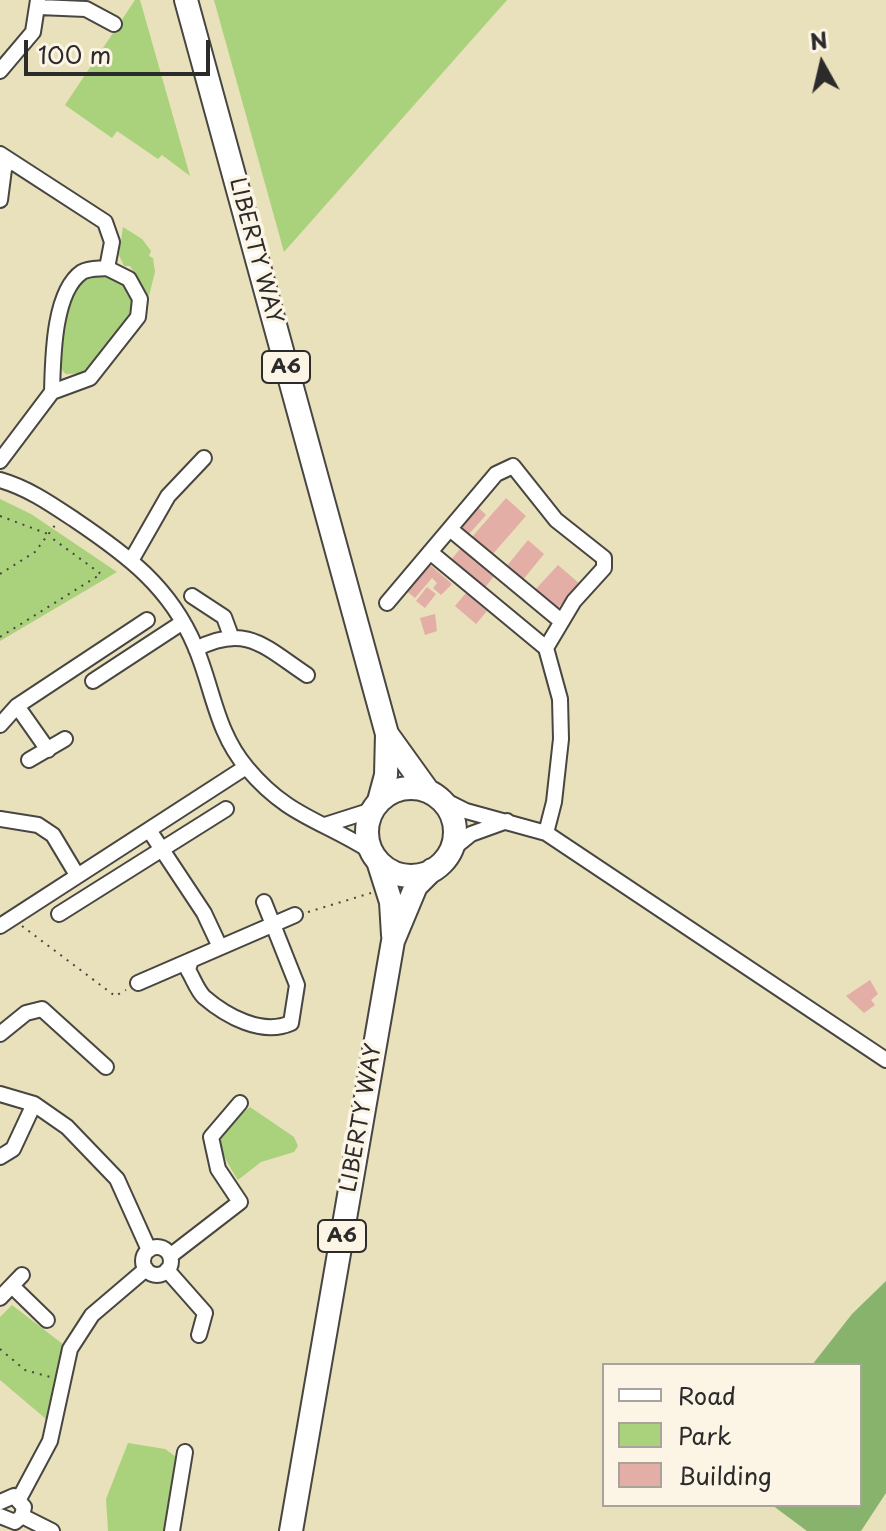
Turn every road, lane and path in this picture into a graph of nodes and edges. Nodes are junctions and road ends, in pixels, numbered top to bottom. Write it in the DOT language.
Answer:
graph roads {
  1 [pos="186,0"];
  2 [pos="38,4"];
  3 [pos="114,24"];
  4 [pos="0,71"];
  5 [pos="5,157"];
  6 [pos="0,200"];
  7 [pos="107,268"];
  8 [pos="52,392"];
  9 [pos="204,458"];
  10 [pos="0,461"];
  11 [pos="0,480"];
  12 [pos="63,513"];
  13 [pos="0,516"];
  14 [pos="450,529"];
  15 [pos="49,535"];
  16 [pos="430,552"];
  17 [pos="132,559"];
  18 [pos="0,574"];
  19 [pos="387,603"];
  20 [pos="194,609"];
  21 [pos="147,620"];
  22 [pos="561,621"];
  23 [pos="231,636"];
  24 [pos="0,637"];
  25 [pos="546,648"];
  26 [pos="196,649"];
  27 [pos="307,675"];
  28 [pos="93,681"];
  29 [pos="17,706"];
  30 [pos="0,725"];
  31 [pos="387,734"];
  32 [pos="65,739"];
  33 [pos="48,750"];
  34 [pos="29,760"];
  35 [pos="246,767"];
  36 [pos="433,794"];
  37 [pos="376,806"];
  38 [pos="226,809"];
  39 [pos="0,819"];
  40 [pos="508,821"];
  41 [pos="325,825"];
  42 [pos="149,830"];
  43 [pos="546,833"];
  44 [pos="161,850"];
  45 [pos="450,851"];
  46 [pos="375,857"];
  47 [pos="432,870"];
  48 [pos="77,875"];
  49 [pos="381,889"];
  50 [pos="264,902"];
  51 [pos="59,914"];
  52 [pos="295,915"];
  53 [pos="6,922"];
  54 [pos="272,924"];
  55 [pos="393,941"];
  56 [pos="219,945"];
  57 [pos="191,960"];
  58 [pos="138,983"];
  59 [pos="0,1034"];
  60 [pos="886,1060"];
  61 [pos="106,1067"];
  62 [pos="0,1094"];
  63 [pos="240,1103"];
  64 [pos="34,1104"];
  65 [pos="0,1157"];
  66 [pos="149,1250"];
  67 [pos="169,1263"];
  68 [pos="146,1269"];
  69 [pos="0,1298"];
  70 [pos="47,1320"];
  71 [pos="199,1335"];
  72 [pos="0,1349"];
  73 [pos="63,1381"];
  74 [pos="185,1452"];
  75 [pos="19,1499"];
  76 [pos="0,1502"];
  77 [pos="22,1516"];
  78 [pos="1,1519"];
  79 [pos="52,1531"];
  80 [pos="172,1531"];
  81 [pos="291,1531"];
  1 -- 31 [label="highway, LIBERTY WAY / A6"];
  2 -- 3 [label="street"];
  2 -- 4 [label="street"];
  5 -- 6 [label="street"];
  5 -- 7 [label="street"];
  7 -- 8 [label="street"];
  7 -- 8 [label="street"];
  8 -- 10 [label="street"];
  9 -- 17 [label="street"];
  11 -- 12 [label="street"];
  12 -- 15 [label="path"];
  12 -- 17 [label="street"];
  13 -- 15 [label="path"];
  14 -- 16 [label="street"];
  14 -- 22 [label="street"];
  14 -- 22 [label="street"];
  15 -- 18 [label="path"];
  15 -- 24 [label="path"];
  16 -- 19 [label="street"];
  16 -- 25 [label="street"];
  17 -- 20 [label="street"];
  20 -- 23 [label="street"];
  20 -- 26 [label="street"];
  20 -- 28 [label="street"];
  21 -- 29 [label="street"];
  22 -- 25 [label="street"];
  23 -- 26 [label="street"];
  23 -- 27 [label="street"];
  25 -- 43 [label="street"];
  26 -- 35 [label="street"];
  29 -- 30 [label="street"];
  29 -- 33 [label="street"];
  31 -- 36 [label="highway, LIBERTY WAY / A6"];
  31 -- 37 [label="highway, LIBERTY WAY / A6"];
  32 -- 33 [label="street"];
  33 -- 34 [label="street"];
  35 -- 41 [label="street"];
  35 -- 42 [label="street"];
  36 -- 37 [label="highway"];
  36 -- 40 [label="street"];
  36 -- 45 [label="highway"];
  37 -- 41 [label="street"];
  37 -- 46 [label="highway"];
  38 -- 44 [label="street"];
  39 -- 48 [label="street"];
  40 -- 43 [label="street"];
  40 -- 45 [label="street"];
  41 -- 46 [label="street"];
  42 -- 44 [label="street"];
  42 -- 48 [label="street"];
  43 -- 60 [label="street"];
  44 -- 51 [label="street"];
  44 -- 56 [label="street"];
  45 -- 47 [label="highway"];
  46 -- 47 [label="highway"];
  46 -- 55 [label="highway, LIBERTY WAY / A6"];
  47 -- 55 [label="highway, LIBERTY WAY / A6"];
  48 -- 53 [label="street"];
  49 -- 52 [label="path"];
  50 -- 54 [label="street"];
  52 -- 54 [label="street"];
  53 -- 58 [label="path"];
  54 -- 56 [label="street"];
  54 -- 57 [label="street"];
  55 -- 81 [label="highway, LIBERTY WAY / A6"];
  56 -- 57 [label="street"];
  57 -- 58 [label="street"];
  59 -- 61 [label="street"];
  62 -- 64 [label="street"];
  63 -- 67 [label="street"];
  64 -- 65 [label="street"];
  64 -- 66 [label="street"];
  66 -- 67 [label="street"];
  66 -- 68 [label="street"];
  67 -- 68 [label="street"];
  67 -- 71 [label="street"];
  68 -- 73 [label="street"];
  69 -- 70 [label="street"];
  72 -- 73 [label="path"];
  73 -- 75 [label="street"];
  74 -- 80 [label="street"];
  75 -- 76 [label="street"];
  75 -- 77 [label="street"];
  77 -- 78 [label="street"];
  77 -- 79 [label="street"];
}
